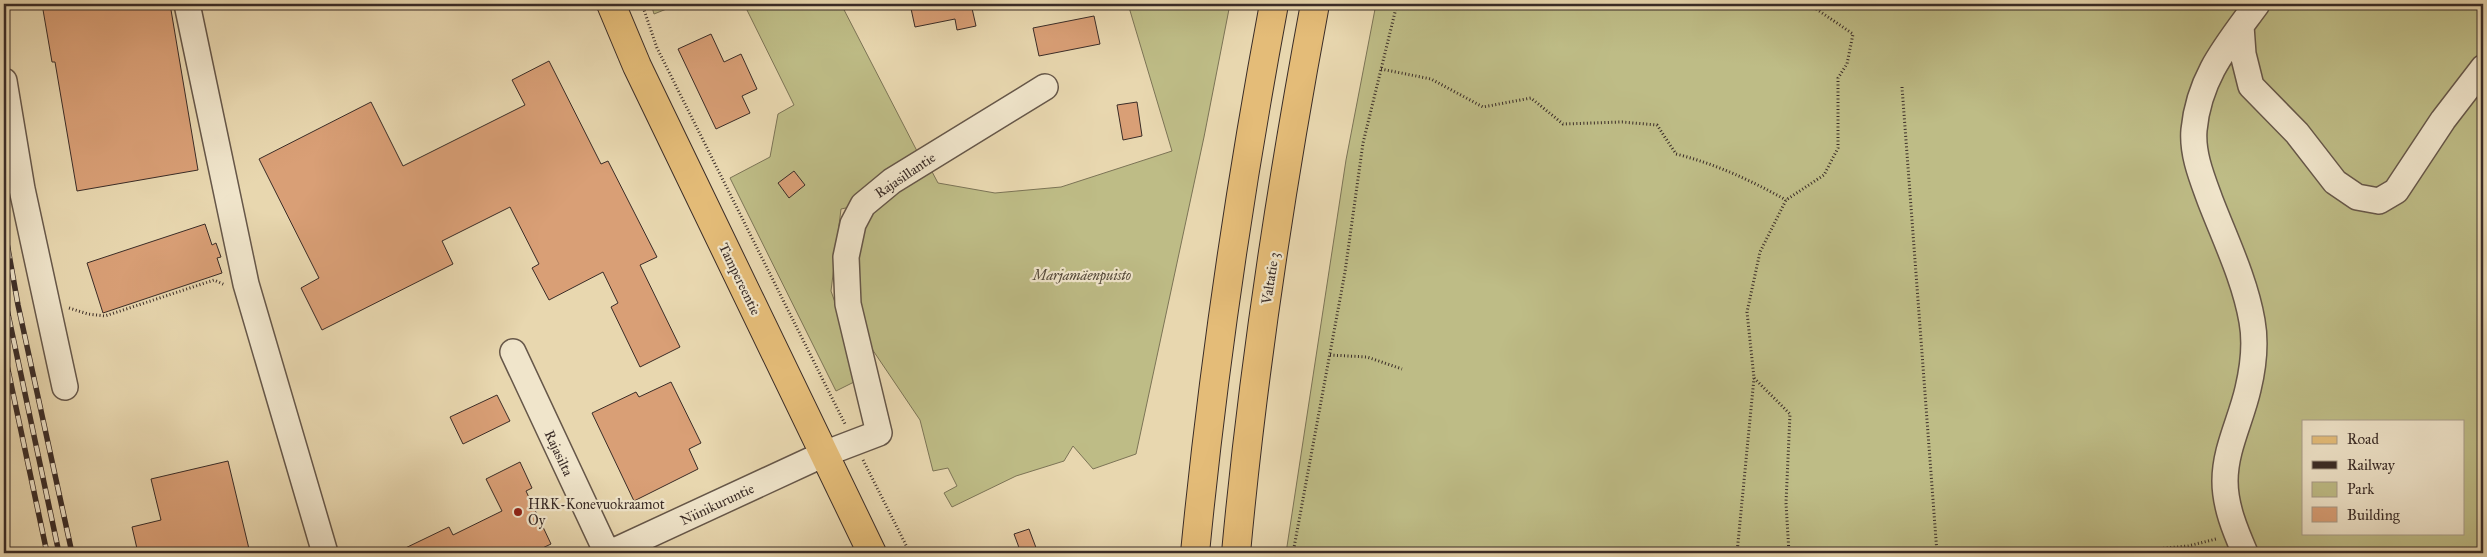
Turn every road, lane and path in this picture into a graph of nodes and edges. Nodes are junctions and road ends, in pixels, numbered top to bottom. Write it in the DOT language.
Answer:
graph roads {
  1 [pos="187,4"];
  2 [pos="611,4"];
  3 [pos="642,4"];
  4 [pos="1274,4"];
  5 [pos="1314,4"];
  6 [pos="1398,4"];
  7 [pos="1804,4"];
  8 [pos="2257,4"];
  9 [pos="2241,26"];
  10 [pos="2483,68"];
  11 [pos="1381,69"];
  12 [pos="4,81"];
  13 [pos="1045,87"];
  14 [pos="1902,87"];
  15 [pos="1786,200"];
  16 [pos="246,284"];
  17 [pos="47,301"];
  18 [pos="514,352"];
  19 [pos="1330,355"];
  20 [pos="1402,368"];
  21 [pos="1754,378"];
  22 [pos="65,387"];
  23 [pos="855,444"];
  24 [pos="824,454"];
  25 [pos="2235,530"];
  26 [pos="325,553"];
  27 [pos="609,553"];
  28 [pos="872,553"];
  29 [pos="910,553"];
  30 [pos="1195,553"];
  31 [pos="1236,553"];
  32 [pos="1292,553"];
  33 [pos="1737,553"];
  34 [pos="1789,553"];
  35 [pos="1937,553"];
  36 [pos="2111,553"];
  37 [pos="2245,553"];
  1 -- 16 [label="street"];
  2 -- 24 [label="main road, Tampereentie"];
  3 -- 23 [label="path"];
  4 -- 30 [label="main road"];
  5 -- 31 [label="main road, Valtatie 3"];
  6 -- 11 [label="path"];
  7 -- 15 [label="path"];
  8 -- 9 [label="street"];
  9 -- 10 [label="street"];
  9 -- 25 [label="street"];
  11 -- 15 [label="path"];
  11 -- 19 [label="path"];
  12 -- 17 [label="street"];
  13 -- 23 [label="street, Rajasillantie"];
  14 -- 35 [label="path"];
  15 -- 21 [label="path"];
  16 -- 17 [label="path"];
  16 -- 26 [label="street"];
  17 -- 22 [label="street"];
  18 -- 27 [label="street, Rajasilta"];
  19 -- 20 [label="path"];
  19 -- 32 [label="path"];
  21 -- 33 [label="path"];
  21 -- 34 [label="path"];
  23 -- 24 [label="street, Rajasillantie"];
  23 -- 29 [label="path"];
  24 -- 27 [label="street, Niinikuruntie"];
  24 -- 28 [label="main road, Tampereentie"];
  25 -- 36 [label="path"];
  25 -- 37 [label="street"];
}
